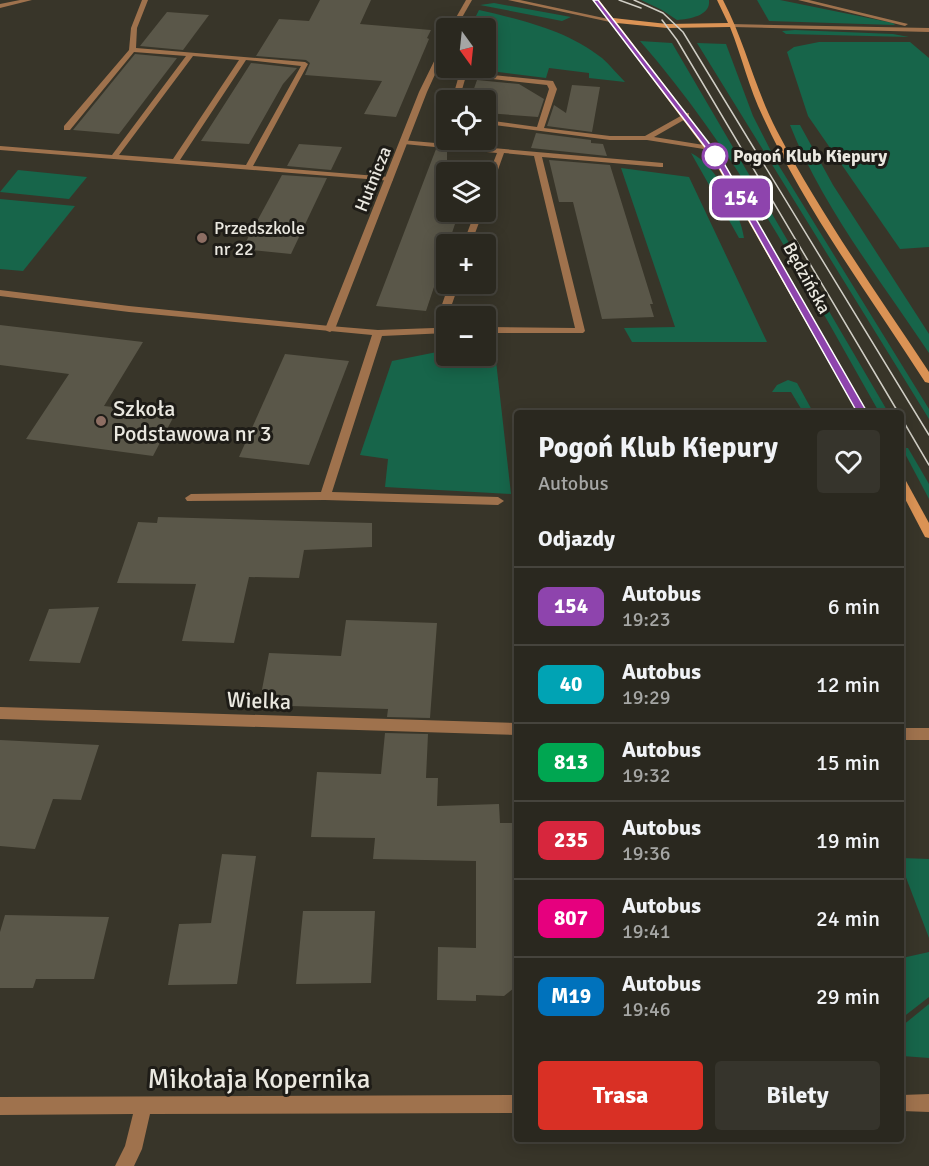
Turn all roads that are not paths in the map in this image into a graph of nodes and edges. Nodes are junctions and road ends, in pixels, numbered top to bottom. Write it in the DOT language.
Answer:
graph roads {
  1 [pos="29,0"];
  2 [pos="144,0"];
  3 [pos="469,0"];
  4 [pos="511,0"];
  5 [pos="596,0"];
  6 [pos="720,0"];
  7 [pos="801,0"];
  8 [pos="0,6"];
  9 [pos="459,18"];
  10 [pos="610,20"];
  11 [pos="732,25"];
  12 [pos="132,50"];
  13 [pos="191,54"];
  14 [pos="244,58"];
  15 [pos="436,64"];
  16 [pos="434,68"];
  17 [pos="496,77"];
  18 [pos="686,115"];
  19 [pos="496,123"];
  20 [pos="67,128"];
  21 [pos="540,130"];
  22 [pos="647,138"];
  23 [pos="404,142"];
  24 [pos="0,148"];
  25 [pos="710,148"];
  26 [pos="501,152"];
  27 [pos="538,155"];
  28 [pos="114,157"];
  29 [pos="175,162"];
  30 [pos="496,165"];
  31 [pos="660,165"];
  32 [pos="248,168"];
  33 [pos="389,179"];
  34 [pos="0,293"];
  35 [pos="330,329"];
  36 [pos="436,330"];
  37 [pos="496,330"];
  38 [pos="378,333"];
  39 [pos="929,380"];
  40 [pos="861,410"];
  41 [pos="904,488"];
  42 [pos="325,496"];
  43 [pos="190,498"];
  44 [pos="498,501"];
  45 [pos="929,534"];
  46 [pos="0,713"];
  47 [pos="514,729"];
  48 [pos="904,734"];
  49 [pos="929,734"];
  50 [pos="904,1103"];
  51 [pos="929,1103"];
  52 [pos="144,1104"];
  53 [pos="514,1104"];
  54 [pos="0,1106"];
  55 [pos="124,1166"];
  1 -- 8 [label="street"];
  2 -- 12 [label="street"];
  3 -- 9 [label="street"];
  4 -- 10 [label="street"];
  5 -- 10 [label="street, Będzińska"];
  6 -- 11 [label="street"];
  7 -- 11 [label="street"];
  10 -- 11 [label="street"];
  10 -- 18 [label="street, Będzińska"];
  11 -- 39 [label="street"];
  12 -- 13 [label="street"];
  12 -- 20 [label="street"];
  13 -- 14 [label="street"];
  13 -- 28 [label="street"];
  14 -- 29 [label="street"];
  14 -- 32 [label="street"];
  15 -- 16 [label="street, Hutnicza"];
  16 -- 23 [label="street, Hutnicza"];
  17 -- 21 [label="street"];
  18 -- 22 [label="street"];
  18 -- 25 [label="street, Będzińska"];
  19 -- 21 [label="street"];
  21 -- 22 [label="street"];
  22 -- 25 [label="street"];
  23 -- 26 [label="street"];
  23 -- 33 [label="street, Hutnicza"];
  24 -- 28 [label="street"];
  25 -- 40 [label="street, Będzińska"];
  26 -- 27 [label="street"];
  26 -- 30 [label="street"];
  27 -- 31 [label="street"];
  27 -- 37 [label="street"];
  28 -- 29 [label="street"];
  29 -- 32 [label="street"];
  32 -- 33 [label="street"];
  33 -- 35 [label="street, Hutnicza"];
  34 -- 35 [label="street"];
  35 -- 38 [label="street"];
  36 -- 38 [label="street"];
  38 -- 42 [label="street"];
  41 -- 45 [label="street"];
  42 -- 43 [label="street"];
  42 -- 44 [label="street"];
  46 -- 47 [label="street, Wielka"];
  48 -- 49 [label="street"];
  50 -- 51 [label="street"];
  52 -- 53 [label="street, Mikołaja Kopernika"];
  52 -- 54 [label="street, Mikołaja Kopernika"];
  52 -- 55 [label="street"];
}
